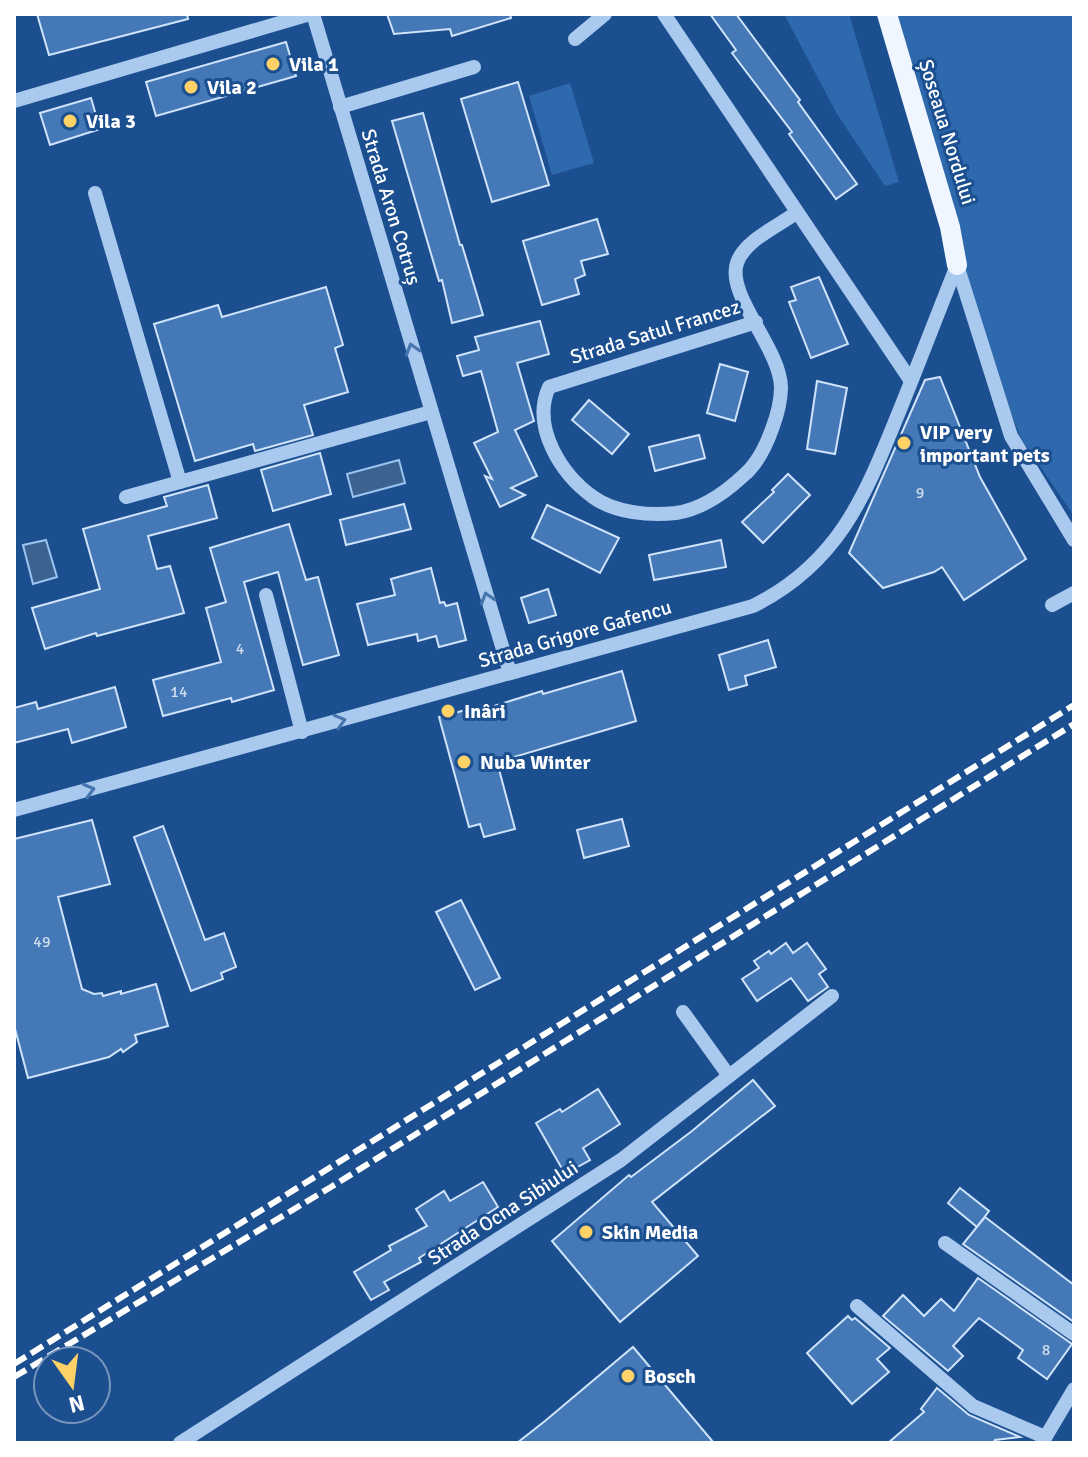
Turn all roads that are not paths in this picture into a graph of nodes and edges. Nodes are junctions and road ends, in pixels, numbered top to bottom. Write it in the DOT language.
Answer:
graph roads {
  1 [pos="312,14"];
  2 [pos="605,14"];
  3 [pos="664,14"];
  4 [pos="887,14"];
  5 [pos="575,39"];
  6 [pos="474,67"];
  7 [pos="14,101"];
  8 [pos="340,107"];
  9 [pos="95,193"];
  10 [pos="796,213"];
  11 [pos="957,265"];
  12 [pos="756,322"];
  13 [pos="911,381"];
  14 [pos="431,412"];
  15 [pos="180,482"];
  16 [pos="126,497"];
  17 [pos="1074,540"];
  18 [pos="1074,593"];
  19 [pos="266,595"];
  20 [pos="1052,605"];
  21 [pos="510,673"];
  22 [pos="302,732"];
  23 [pos="14,810"];
  24 [pos="832,996"];
  25 [pos="683,1012"];
  26 [pos="729,1076"];
  27 [pos="945,1243"];
  28 [pos="857,1306"];
  29 [pos="1074,1334"];
  30 [pos="1074,1389"];
  31 [pos="1043,1440"];
  32 [pos="180,1443"];
  1 -- 7 [label="street, Strada Aron Cotruș"];
  1 -- 8 [label="street, Strada Aron Cotruș"];
  2 -- 5 [label="street"];
  3 -- 10 [label="street"];
  4 -- 11 [label="main road, Șoseaua Nordului"];
  6 -- 8 [label="street"];
  14 -- 8 [label="street, Strada Aron Cotruș, one-way"];
  9 -- 15 [label="street"];
  10 -- 12 [label="street, Strada Satul Francez"];
  10 -- 13 [label="street"];
  11 -- 13 [label="street, Strada Grigore Gafencu"];
  11 -- 17 [label="street"];
  12 -- 12 [label="street, Strada Satul Francez"];
  13 -- 21 [label="street, Strada Grigore Gafencu"];
  14 -- 15 [label="street"];
  21 -- 14 [label="street, Strada Aron Cotruș, one-way"];
  15 -- 16 [label="street"];
  18 -- 20 [label="street"];
  19 -- 22 [label="street"];
  22 -- 21 [label="street, Strada Grigore Gafencu, one-way"];
  23 -- 22 [label="street, Strada Grigore Gafencu, one-way"];
  24 -- 26 [label="street, Strada Ocna Sibiului"];
  25 -- 26 [label="street"];
  26 -- 32 [label="street, Strada Ocna Sibiului"];
  27 -- 29 [label="street"];
  28 -- 31 [label="street"];
  30 -- 31 [label="street"];
}
